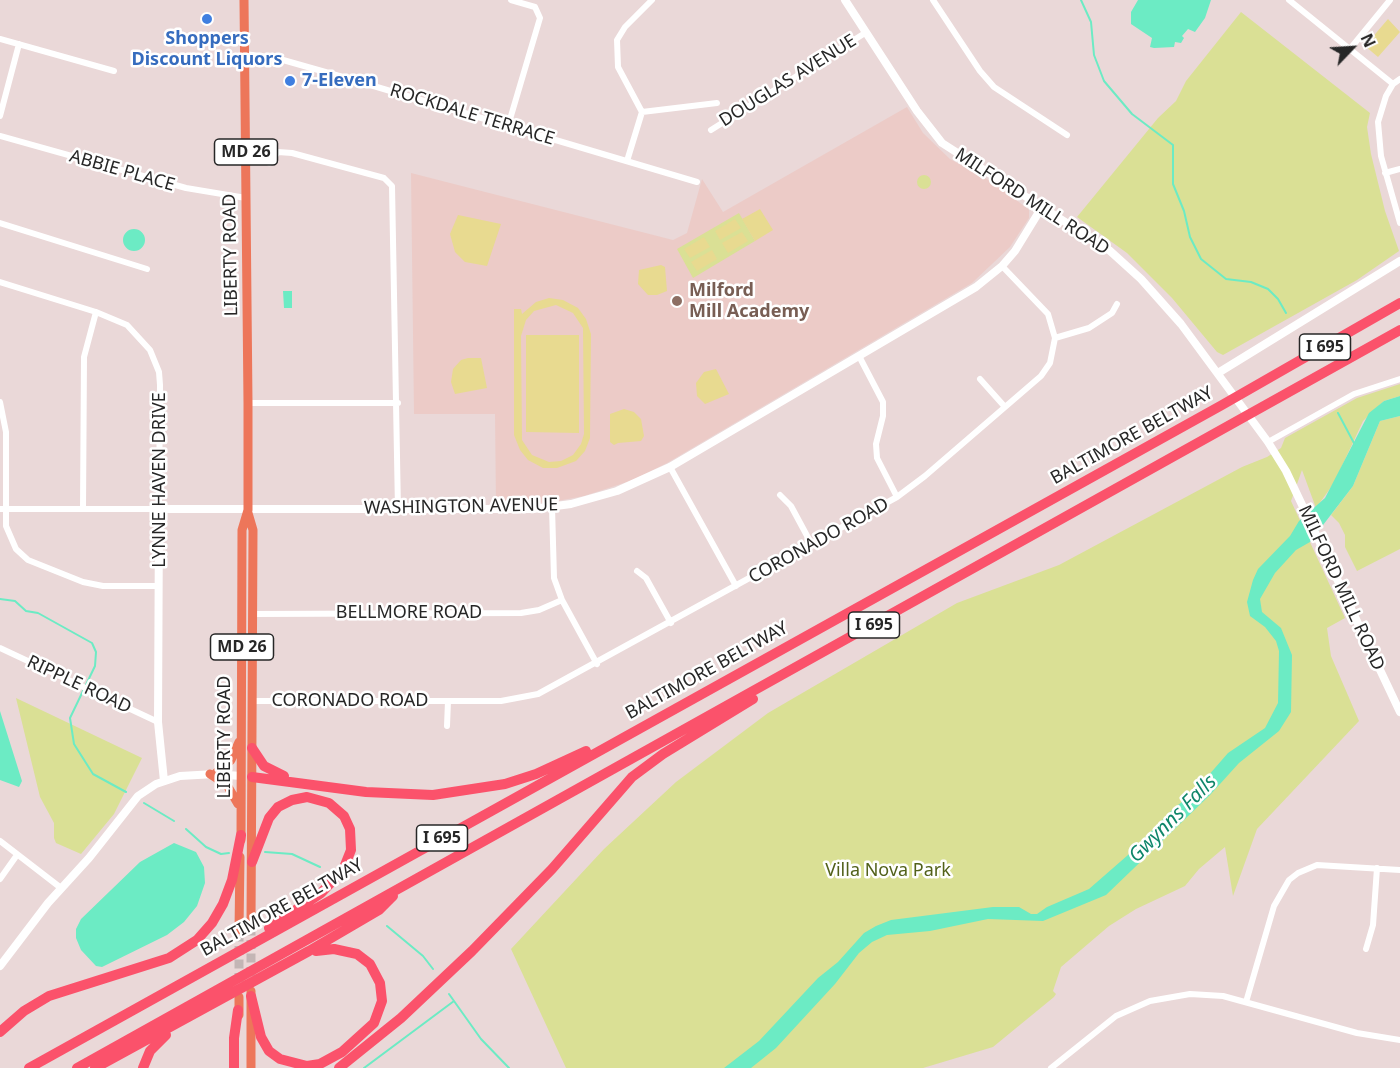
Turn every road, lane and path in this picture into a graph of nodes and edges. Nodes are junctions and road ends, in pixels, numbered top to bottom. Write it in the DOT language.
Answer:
graph roads {
  1 [pos="244,0"];
  2 [pos="511,0"];
  3 [pos="652,0"];
  4 [pos="845,0"];
  5 [pos="933,0"];
  6 [pos="1289,0"];
  7 [pos="1390,0"];
  8 [pos="865,33"];
  9 [pos="0,39"];
  10 [pos="19,44"];
  11 [pos="1350,49"];
  12 [pos="244,54"];
  13 [pos="114,71"];
  14 [pos="1400,79"];
  15 [pos="1393,84"];
  16 [pos="717,103"];
  17 [pos="642,112"];
  18 [pos="0,116"];
  19 [pos="508,126"];
  20 [pos="711,130"];
  21 [pos="1067,135"];
  22 [pos="0,136"];
  23 [pos="627,160"];
  24 [pos="269,164"];
  25 [pos="1400,168"];
  26 [pos="1385,173"];
  27 [pos="697,182"];
  28 [pos="246,198"];
  29 [pos="1042,207"];
  30 [pos="0,223"];
  31 [pos="1400,223"];
  32 [pos="1400,261"];
  33 [pos="1002,266"];
  34 [pos="147,269"];
  35 [pos="0,282"];
  36 [pos="1400,303"];
  37 [pos="1117,304"];
  38 [pos="96,312"];
  39 [pos="1400,330"];
  40 [pos="1055,338"];
  41 [pos="859,356"];
  42 [pos="1218,373"];
  43 [pos="980,379"];
  44 [pos="1400,379"];
  45 [pos="0,402"];
  46 [pos="248,403"];
  47 [pos="398,404"];
  48 [pos="1005,407"];
  49 [pos="1268,442"];
  50 [pos="670,467"];
  51 [pos="780,495"];
  52 [pos="897,497"];
  53 [pos="552,507"];
  54 [pos="3,509"];
  55 [pos="83,509"];
  56 [pos="159,509"];
  57 [pos="248,510"];
  58 [pos="398,510"];
  59 [pos="812,544"];
  60 [pos="637,571"];
  61 [pos="159,586"];
  62 [pos="736,586"];
  63 [pos="562,600"];
  64 [pos="253,614"];
  65 [pos="671,623"];
  66 [pos="863,630"];
  67 [pos="0,648"];
  68 [pos="597,664"];
  69 [pos="252,701"];
  70 [pos="447,701"];
  71 [pos="1400,712"];
  72 [pos="158,722"];
  73 [pos="447,726"];
  74 [pos="241,737"];
  75 [pos="612,742"];
  76 [pos="252,748"];
  77 [pos="212,774"];
  78 [pos="246,777"];
  79 [pos="164,781"];
  80 [pos="299,782"];
  81 [pos="241,809"];
  82 [pos="241,835"];
  83 [pos="0,842"];
  84 [pos="17,855"];
  85 [pos="252,862"];
  86 [pos="1377,868"];
  87 [pos="1400,870"];
  88 [pos="0,879"];
  89 [pos="404,885"];
  90 [pos="62,888"];
  91 [pos="251,924"];
  92 [pos="273,929"];
  93 [pos="239,930"];
  94 [pos="1366,949"];
  95 [pos="309,951"];
  96 [pos="0,966"];
  97 [pos="250,993"];
  98 [pos="239,997"];
  99 [pos="1246,1002"];
  100 [pos="238,1010"];
  101 [pos="190,1017"];
  102 [pos="0,1032"];
  103 [pos="1400,1041"];
  104 [pos="29,1068"];
  105 [pos="76,1068"];
  106 [pos="95,1068"];
  107 [pos="143,1068"];
  108 [pos="234,1068"];
  109 [pos="239,1068"];
  110 [pos="251,1068"];
  111 [pos="339,1068"];
  112 [pos="1051,1068"];
  1 -- 12 [label="main road, LIBERTY ROAD / MD 26"];
  2 -- 19 [label="street"];
  3 -- 17 [label="street"];
  4 -- 8 [label="main road, MILFORD MILL ROAD"];
  5 -- 21 [label="street"];
  6 -- 11 [label="street"];
  7 -- 11 [label="street"];
  8 -- 20 [label="street, DOUGLAS AVENUE"];
  8 -- 29 [label="main road, MILFORD MILL ROAD"];
  9 -- 10 [label="street"];
  10 -- 13 [label="street"];
  10 -- 18 [label="street"];
  11 -- 15 [label="street"];
  12 -- 19 [label="street, ROCKDALE TERRACE"];
  12 -- 28 [label="main road, LIBERTY ROAD / MD 26"];
  14 -- 15 [label="street"];
  15 -- 26 [label="street"];
  16 -- 17 [label="street"];
  17 -- 23 [label="street"];
  19 -- 23 [label="street, ROCKDALE TERRACE"];
  22 -- 28 [label="street, ABBIE PLACE"];
  23 -- 27 [label="street, ROCKDALE TERRACE"];
  24 -- 47 [label="street"];
  25 -- 26 [label="street"];
  26 -- 31 [label="street"];
  28 -- 46 [label="main road, LIBERTY ROAD / MD 26"];
  29 -- 33 [label="main road, WASHINGTON AVENUE"];
  29 -- 42 [label="main road, MILFORD MILL ROAD"];
  30 -- 34 [label="street"];
  32 -- 42 [label="main road"];
  33 -- 40 [label="street"];
  33 -- 41 [label="main road, WASHINGTON AVENUE"];
  35 -- 38 [label="street, LYNNE HAVEN DRIVE"];
  36 -- 75 [label="highway, BALTIMORE BELTWAY / I 695"];
  37 -- 40 [label="street"];
  38 -- 55 [label="street"];
  38 -- 56 [label="street, LYNNE HAVEN DRIVE"];
  39 -- 66 [label="highway, I 695"];
  40 -- 48 [label="street, CORONADO ROAD"];
  41 -- 50 [label="main road, WASHINGTON AVENUE"];
  41 -- 52 [label="street"];
  42 -- 49 [label="main road, MILFORD MILL ROAD"];
  43 -- 48 [label="street"];
  44 -- 49 [label="street"];
  45 -- 54 [label="street"];
  46 -- 47 [label="street"];
  46 -- 57 [label="main road, LIBERTY ROAD / MD 26"];
  47 -- 58 [label="street"];
  48 -- 52 [label="street, CORONADO ROAD"];
  49 -- 71 [label="main road, MILFORD MILL ROAD"];
  50 -- 53 [label="main road, WASHINGTON AVENUE"];
  50 -- 62 [label="street"];
  51 -- 59 [label="street"];
  52 -- 59 [label="street, CORONADO ROAD"];
  53 -- 58 [label="main road, WASHINGTON AVENUE"];
  53 -- 63 [label="street"];
  54 -- 55 [label="street, WASHINGTON AVENUE"];
  54 -- 61 [label="street"];
  55 -- 56 [label="street, WASHINGTON AVENUE"];
  56 -- 57 [label="main road, WASHINGTON AVENUE"];
  56 -- 61 [label="main road, LYNNE HAVEN DRIVE"];
  57 -- 58 [label="main road, WASHINGTON AVENUE"];
  57 -- 64 [label="main road, LIBERTY ROAD / MD 26"];
  57 -- 74 [label="main road, LIBERTY ROAD / MD 26"];
  59 -- 62 [label="street, CORONADO ROAD"];
  60 -- 65 [label="street"];
  61 -- 72 [label="main road, LYNNE HAVEN DRIVE"];
  62 -- 65 [label="street, CORONADO ROAD"];
  63 -- 64 [label="street, BELLMORE ROAD"];
  63 -- 68 [label="street"];
  64 -- 69 [label="main road, LIBERTY ROAD / MD 26"];
  65 -- 68 [label="street, CORONADO ROAD"];
  66 -- 89 [label="highway, I 695"];
  66 -- 111 [label="highway"];
  67 -- 72 [label="street, RIPPLE ROAD"];
  68 -- 70 [label="street, CORONADO ROAD"];
  69 -- 70 [label="street, CORONADO ROAD"];
  69 -- 76 [label="main road, LIBERTY ROAD / MD 26"];
  70 -- 73 [label="street, CORONADO ROAD"];
  72 -- 79 [label="main road, LYNNE HAVEN DRIVE"];
  74 -- 77 [label="main road"];
  74 -- 78 [label="main road, LIBERTY ROAD / MD 26"];
  75 -- 80 [label="highway"];
  75 -- 92 [label="highway, BALTIMORE BELTWAY / I 695"];
  76 -- 78 [label="main road, LIBERTY ROAD / MD 26"];
  76 -- 80 [label="highway"];
  77 -- 78 [label="main road"];
  77 -- 79 [label="main road"];
  77 -- 81 [label="main road"];
  78 -- 80 [label="highway"];
  78 -- 81 [label="main road, LIBERTY ROAD / MD 26"];
  78 -- 85 [label="main road, LIBERTY ROAD / MD 26"];
  79 -- 90 [label="main road"];
  81 -- 82 [label="main road, LIBERTY ROAD / MD 26"];
  82 -- 93 [label="main road, LIBERTY ROAD / MD 26"];
  82 -- 102 [label="highway"];
  83 -- 84 [label="street"];
  84 -- 88 [label="street"];
  84 -- 90 [label="street"];
  85 -- 91 [label="main road, LIBERTY ROAD / MD 26"];
  85 -- 92 [label="highway"];
  86 -- 87 [label="street"];
  86 -- 94 [label="street"];
  86 -- 99 [label="street"];
  89 -- 95 [label="highway"];
  89 -- 105 [label="highway, I 695"];
  90 -- 96 [label="main road"];
  92 -- 104 [label="highway, BALTIMORE BELTWAY"];
  95 -- 97 [label="highway"];
  95 -- 101 [label="highway"];
  97 -- 110 [label="main road"];
  98 -- 100 [label="main road"];
  99 -- 103 [label="street"];
  99 -- 112 [label="street"];
  100 -- 108 [label="highway"];
  100 -- 109 [label="main road"];
  101 -- 106 [label="highway"];
  101 -- 107 [label="highway"];
}
